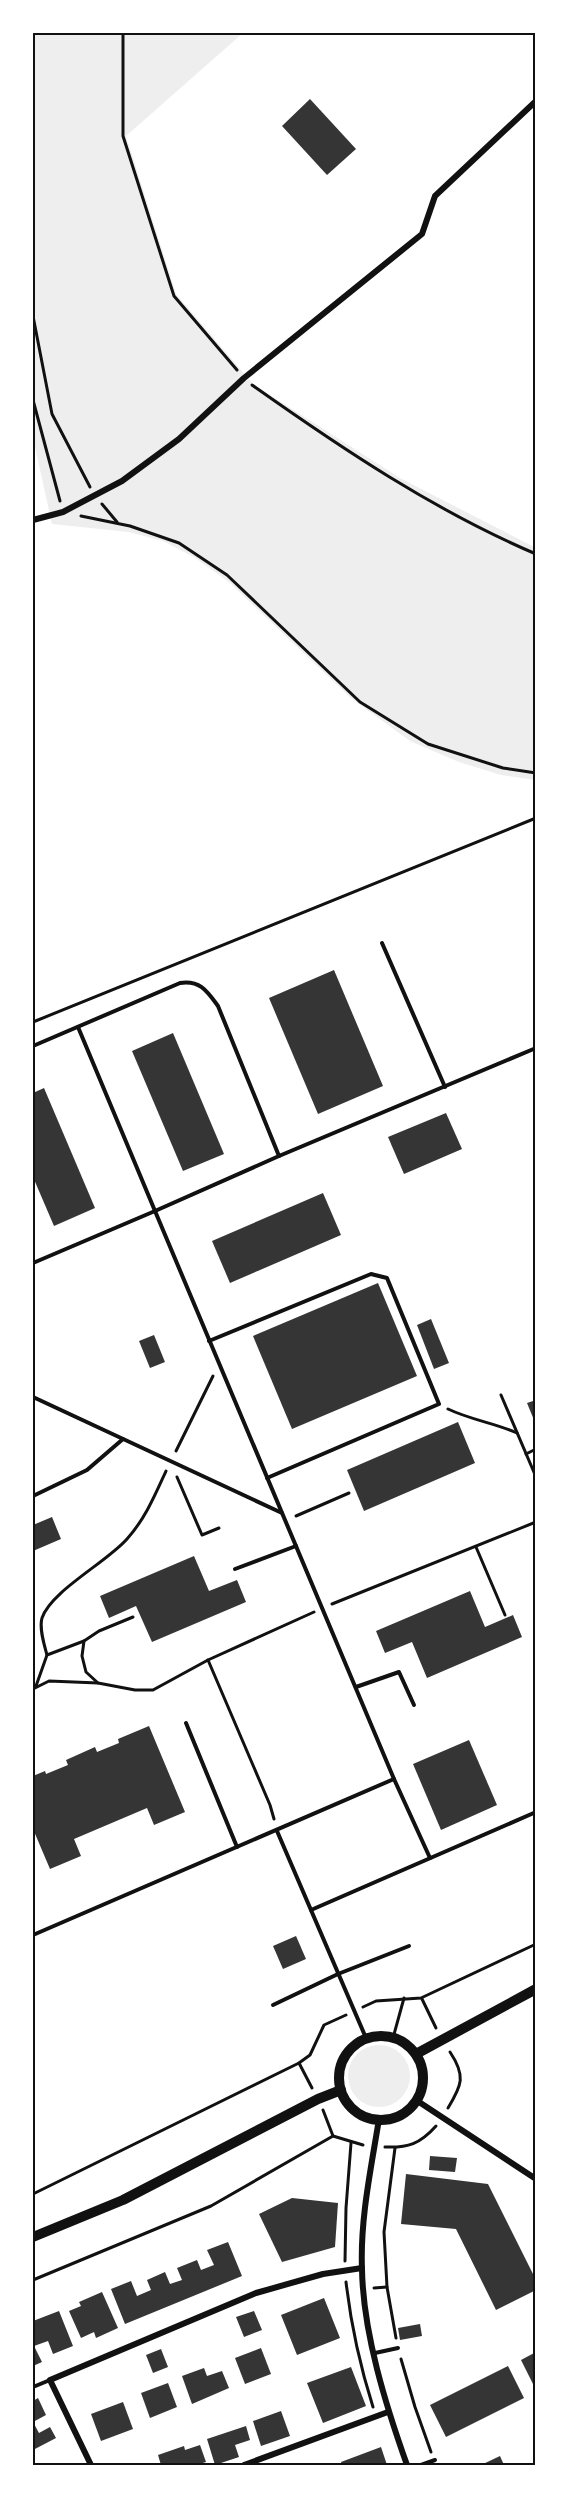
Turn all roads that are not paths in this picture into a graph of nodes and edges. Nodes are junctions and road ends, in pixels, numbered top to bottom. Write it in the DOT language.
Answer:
graph roads {
  1 [pos="536,101"];
  2 [pos="33,520"];
  3 [pos="382,943"];
  4 [pos="78,1027"];
  5 [pos="33,1046"];
  6 [pos="536,1048"];
  7 [pos="445,1087"];
  8 [pos="279,1156"];
  9 [pos="155,1211"];
  10 [pos="33,1263"];
  11 [pos="209,1341"];
  12 [pos="33,1397"];
  13 [pos="123,1439"];
  14 [pos="267,1478"];
  15 [pos="33,1496"];
  16 [pos="282,1513"];
  17 [pos="296,1546"];
  18 [pos="236,1569"];
  19 [pos="356,1688"];
  20 [pos="414,1705"];
  21 [pos="186,1723"];
  22 [pos="394,1779"];
  23 [pos="536,1812"];
  24 [pos="277,1831"];
  25 [pos="237,1847"];
  26 [pos="430,1858"];
  27 [pos="311,1910"];
  28 [pos="33,1934"];
  29 [pos="409,1947"];
  30 [pos="338,1974"];
  31 [pos="536,1989"];
  32 [pos="273,2006"];
  33 [pos="366,2038"];
  34 [pos="416,2054"];
  35 [pos="341,2090"];
  36 [pos="416,2100"];
  37 [pos="378,2119"];
  38 [pos="536,2179"];
  39 [pos="33,2237"];
  40 [pos="362,2268"];
  41 [pos="398,2348"];
  42 [pos="375,2353"];
  43 [pos="50,2380"];
  44 [pos="33,2387"];
  45 [pos="388,2412"];
  46 [pos="435,2460"];
  47 [pos="91,2465"];
  48 [pos="244,2465"];
  49 [pos="407,2465"];
  50 [pos="421,2465"];
  1 -- 2 [label="street"];
  3 -- 7 [label="lane"];
  4 -- 5 [label="lane"];
  4 -- 8 [label="lane"];
  4 -- 9 [label="lane"];
  6 -- 7 [label="lane"];
  7 -- 8 [label="lane"];
  8 -- 9 [label="lane"];
  9 -- 10 [label="lane"];
  9 -- 11 [label="lane"];
  11 -- 14 [label="lane"];
  11 -- 14 [label="lane"];
  12 -- 13 [label="lane"];
  13 -- 15 [label="lane"];
  13 -- 16 [label="lane"];
  14 -- 16 [label="lane"];
  16 -- 17 [label="lane"];
  17 -- 18 [label="lane"];
  17 -- 19 [label="lane"];
  19 -- 20 [label="lane"];
  19 -- 22 [label="lane"];
  21 -- 25 [label="lane"];
  22 -- 24 [label="lane"];
  22 -- 26 [label="lane"];
  23 -- 26 [label="lane"];
  24 -- 25 [label="lane"];
  24 -- 27 [label="lane"];
  25 -- 28 [label="lane"];
  26 -- 27 [label="lane"];
  27 -- 30 [label="lane"];
  29 -- 30 [label="lane"];
  30 -- 32 [label="lane"];
  30 -- 33 [label="lane"];
  31 -- 34 [label="main road"];
  33 -- 34 [label="main road"];
  33 -- 35 [label="main road"];
  34 -- 36 [label="main road"];
  35 -- 37 [label="main road"];
  35 -- 39 [label="main road"];
  36 -- 37 [label="main road"];
  36 -- 38 [label="street"];
  37 -- 40 [label="street"];
  40 -- 42 [label="street"];
  40 -- 43 [label="street"];
  41 -- 42 [label="lane"];
  42 -- 45 [label="street"];
  43 -- 44 [label="lane"];
  43 -- 47 [label="street"];
  45 -- 48 [label="street"];
  45 -- 49 [label="street"];
  46 -- 50 [label="lane"];
}
